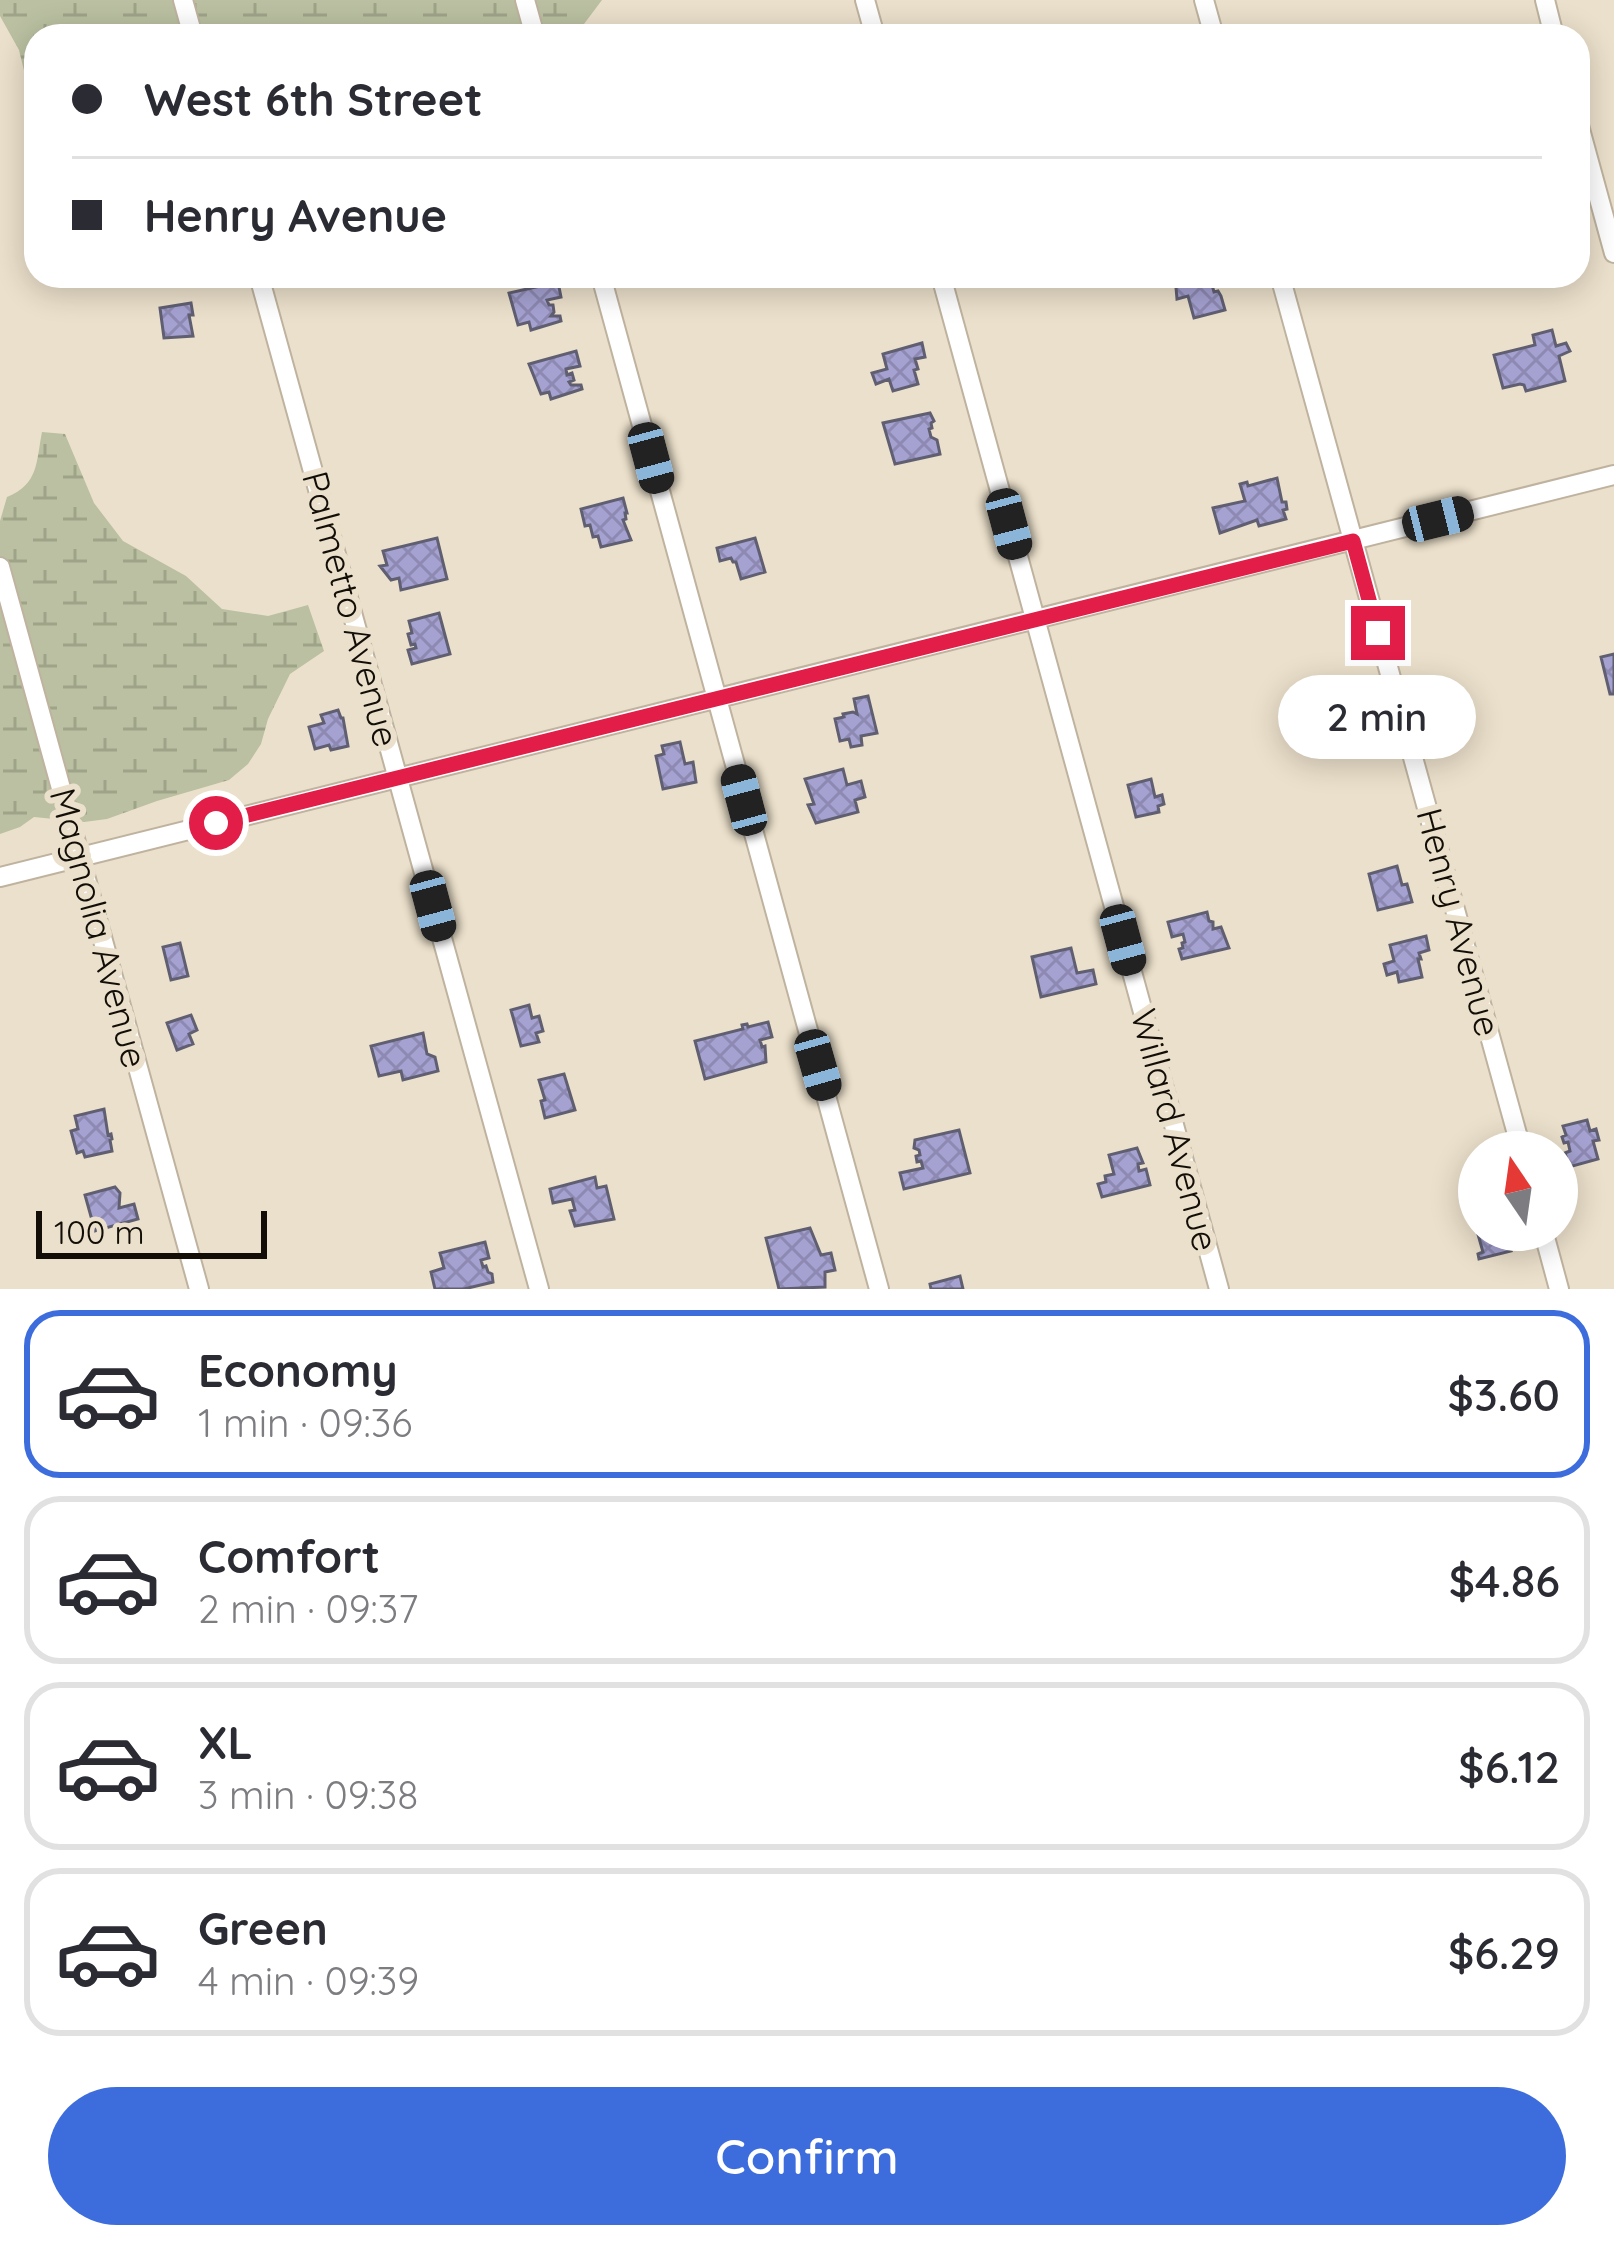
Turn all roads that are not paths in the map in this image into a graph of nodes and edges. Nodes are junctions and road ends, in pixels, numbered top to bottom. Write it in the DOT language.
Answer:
graph roads {
  1 [pos="1590,166"];
  2 [pos="1614,254"];
  3 [pos="262,288"];
  4 [pos="604,288"];
  5 [pos="944,288"];
  6 [pos="1283,288"];
  7 [pos="1614,475"];
  8 [pos="1353,541"];
  9 [pos="0,567"];
  10 [pos="1036,620"];
  11 [pos="717,699"];
  12 [pos="398,778"];
  13 [pos="80,857"];
  14 [pos="0,877"];
  15 [pos="1516,1131"];
  16 [pos="1549,1251"];
  17 [pos="199,1289"];
  18 [pos="538,1289"];
  19 [pos="879,1289"];
  20 [pos="1219,1289"];
  21 [pos="1559,1289"];
  1 -- 2 [label="street"];
  3 -- 12 [label="street, Palmetto Avenue"];
  4 -- 11 [label="street"];
  5 -- 10 [label="street, Willard Avenue"];
  6 -- 8 [label="street, Henry Avenue"];
  7 -- 8 [label="street"];
  8 -- 10 [label="street"];
  8 -- 15 [label="street, Henry Avenue"];
  9 -- 13 [label="street, Magnolia Avenue"];
  10 -- 11 [label="street"];
  10 -- 20 [label="street, Willard Avenue"];
  11 -- 12 [label="street"];
  11 -- 19 [label="street"];
  12 -- 13 [label="street"];
  12 -- 18 [label="street, Palmetto Avenue"];
  13 -- 14 [label="street"];
  13 -- 17 [label="street, Magnolia Avenue"];
  16 -- 21 [label="street"];
}
